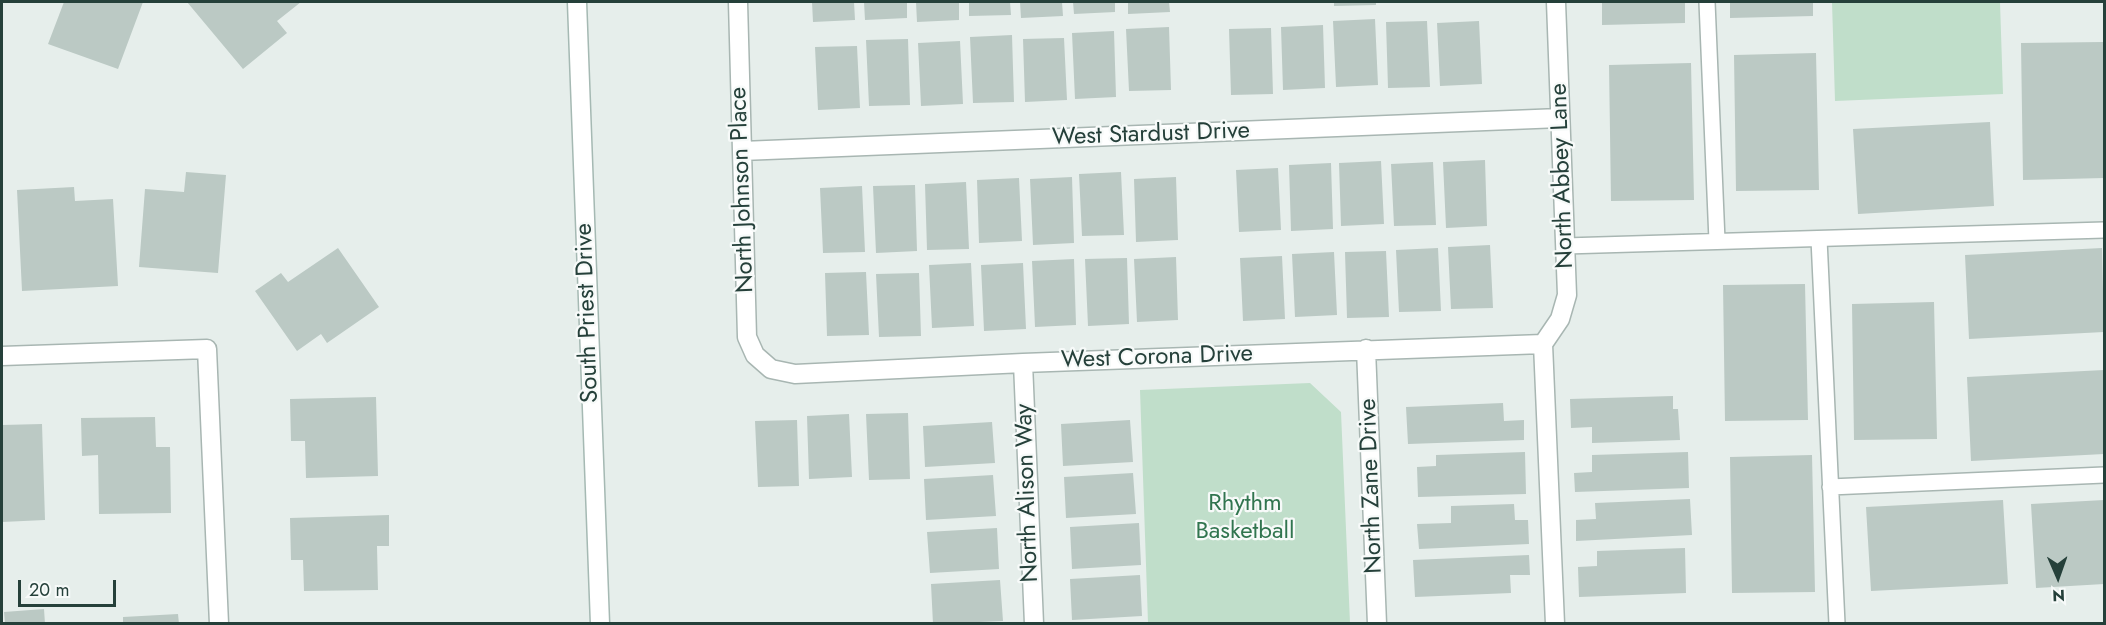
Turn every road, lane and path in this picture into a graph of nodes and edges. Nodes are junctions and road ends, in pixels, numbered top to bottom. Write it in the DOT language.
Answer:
graph roads {
  1 [pos="577,2"];
  2 [pos="738,2"];
  3 [pos="1556,2"];
  4 [pos="1707,2"];
  5 [pos="1560,118"];
  6 [pos="742,151"];
  7 [pos="2104,230"];
  8 [pos="1819,239"];
  9 [pos="1717,241"];
  10 [pos="1565,246"];
  11 [pos="1543,344"];
  12 [pos="1366,349"];
  13 [pos="2,356"];
  14 [pos="1023,363"];
  15 [pos="771,369"];
  16 [pos="2104,475"];
  17 [pos="1830,487"];
  18 [pos="219,624"];
  19 [pos="600,624"];
  20 [pos="1034,624"];
  21 [pos="1377,624"];
  22 [pos="1555,624"];
  23 [pos="1837,624"];
  1 -- 19 [label="street, South Priest Drive"];
  2 -- 6 [label="street, North Johnson Place"];
  3 -- 5 [label="street, North Abbey Lane"];
  4 -- 9 [label="lane"];
  5 -- 6 [label="street, West Stardust Drive"];
  5 -- 10 [label="street, North Abbey Lane"];
  6 -- 15 [label="street, North Johnson Place"];
  7 -- 8 [label="lane"];
  8 -- 9 [label="lane"];
  8 -- 17 [label="lane"];
  9 -- 10 [label="lane"];
  10 -- 11 [label="street, North Abbey Lane"];
  11 -- 12 [label="street, West Corona Drive"];
  11 -- 22 [label="street"];
  12 -- 14 [label="street, West Corona Drive"];
  12 -- 21 [label="street, North Zane Drive"];
  13 -- 18 [label="street"];
  14 -- 15 [label="street, West Corona Drive"];
  14 -- 20 [label="street, North Alison Way"];
  16 -- 17 [label="lane"];
  17 -- 23 [label="lane"];
}
